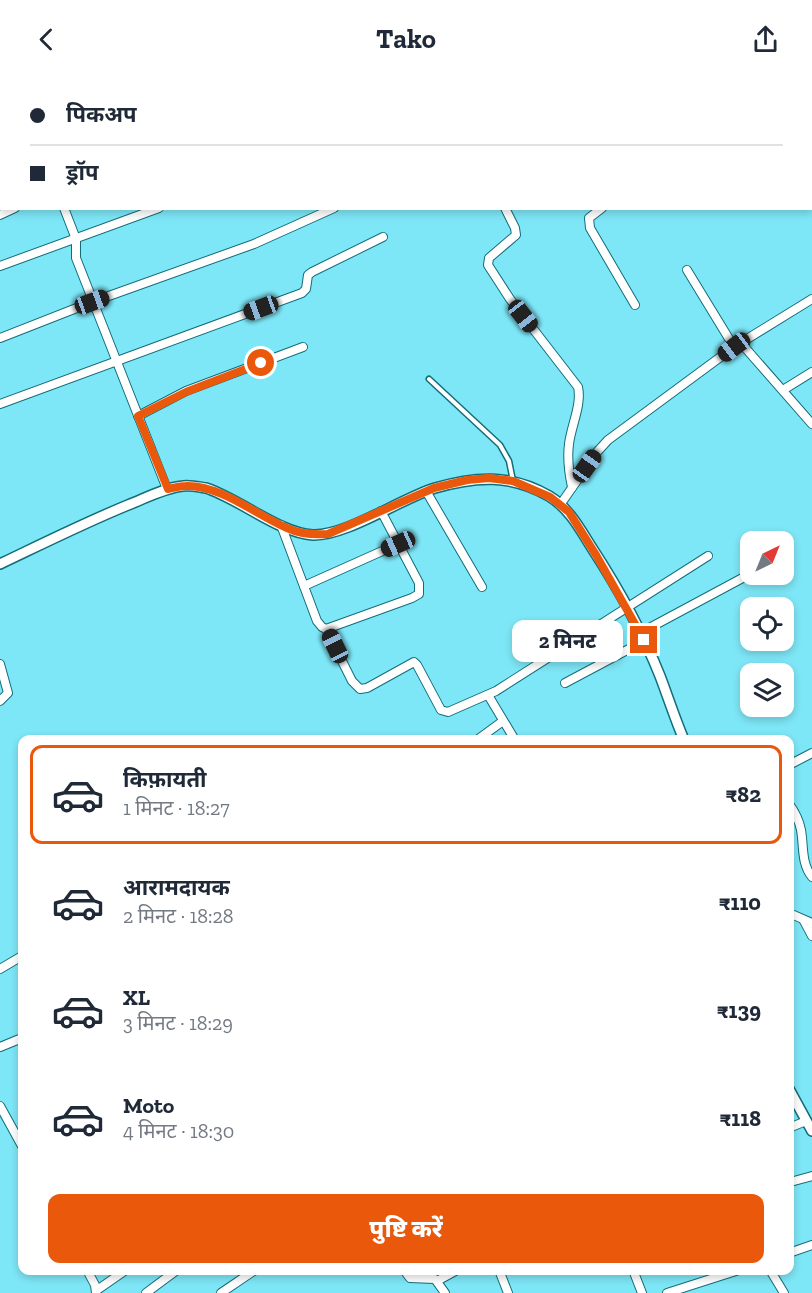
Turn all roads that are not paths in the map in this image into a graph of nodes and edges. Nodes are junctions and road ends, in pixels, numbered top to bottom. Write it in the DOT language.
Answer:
graph roads {
  1 [pos="65,210"];
  2 [pos="154,210"];
  3 [pos="330,210"];
  4 [pos="506,210"];
  5 [pos="599,210"];
  6 [pos="383,237"];
  7 [pos="76,239"];
  8 [pos="0,266"];
  9 [pos="687,270"];
  10 [pos="812,299"];
  11 [pos="92,302"];
  12 [pos="635,305"];
  13 [pos="0,338"];
  14 [pos="741,343"];
  15 [pos="303,347"];
  16 [pos="734,347"];
  17 [pos="116,362"];
  18 [pos="812,372"];
  19 [pos="429,379"];
  20 [pos="783,390"];
  21 [pos="0,404"];
  22 [pos="138,416"];
  23 [pos="812,424"];
  24 [pos="513,481"];
  25 [pos="572,487"];
  26 [pos="168,489"];
  27 [pos="426,491"];
  28 [pos="560,505"];
  29 [pos="381,511"];
  30 [pos="281,525"];
  31 [pos="398,544"];
  32 [pos="708,556"];
  33 [pos="0,564"];
  34 [pos="740,580"];
  35 [pos="304,586"];
  36 [pos="482,587"];
  37 [pos="627,608"];
  38 [pos="326,629"];
  39 [pos="642,637"];
  40 [pos="0,664"];
  41 [pos="565,683"];
  42 [pos="488,695"];
  43 [pos="0,701"];
  44 [pos="503,721"];
  45 [pos="484,735"];
  46 [pos="512,735"];
  47 [pos="682,735"];
  48 [pos="812,753"];
  49 [pos="794,762"];
  50 [pos="794,812"];
  51 [pos="811,874"];
  52 [pos="794,915"];
  53 [pos="808,922"];
  54 [pos="812,936"];
  55 [pos="18,958"];
  56 [pos="0,969"];
  57 [pos="18,1040"];
  58 [pos="0,1047"];
  59 [pos="794,1098"];
  60 [pos="1,1110"];
  61 [pos="806,1121"];
  62 [pos="794,1126"];
  63 [pos="812,1131"];
  64 [pos="18,1139"];
  65 [pos="812,1176"];
  66 [pos="794,1181"];
  67 [pos="812,1245"];
  68 [pos="794,1251"];
  69 [pos="89,1275"];
  70 [pos="119,1275"];
  71 [pos="170,1275"];
  72 [pos="248,1275"];
  73 [pos="408,1275"];
  74 [pos="448,1275"];
  75 [pos="501,1275"];
  76 [pos="635,1275"];
  77 [pos="723,1275"];
  78 [pos="773,1275"];
  79 [pos="437,1281"];
  80 [pos="97,1292"];
  81 [pos="146,1293"];
  82 [pos="221,1293"];
  83 [pos="445,1293"];
  84 [pos="508,1293"];
  85 [pos="642,1293"];
  86 [pos="667,1293"];
  87 [pos="784,1293"];
  1 -- 7 [label="street"];
  2 -- 7 [label="street"];
  3 -- 11 [label="street"];
  4 -- 25 [label="street"];
  5 -- 12 [label="street"];
  6 -- 17 [label="street"];
  7 -- 8 [label="street"];
  7 -- 11 [label="street"];
  9 -- 16 [label="street"];
  10 -- 14 [label="street"];
  11 -- 13 [label="street"];
  11 -- 17 [label="street"];
  14 -- 16 [label="street"];
  14 -- 20 [label="street"];
  15 -- 22 [label="street"];
  16 -- 25 [label="street"];
  17 -- 21 [label="street"];
  17 -- 22 [label="street"];
  18 -- 20 [label="street"];
  19 -- 24 [label="lane"];
  20 -- 23 [label="street"];
  22 -- 26 [label="street"];
  24 -- 27 [label="street"];
  24 -- 28 [label="street"];
  25 -- 28 [label="street"];
  26 -- 30 [label="street"];
  26 -- 33 [label="street"];
  27 -- 29 [label="street"];
  27 -- 36 [label="street"];
  28 -- 37 [label="street"];
  29 -- 30 [label="street"];
  29 -- 31 [label="street"];
  30 -- 35 [label="street"];
  31 -- 35 [label="street"];
  31 -- 38 [label="street"];
  32 -- 37 [label="street"];
  34 -- 39 [label="street"];
  35 -- 38 [label="street"];
  37 -- 39 [label="street"];
  37 -- 42 [label="street"];
  38 -- 42 [label="street"];
  39 -- 41 [label="street"];
  39 -- 47 [label="street"];
  40 -- 43 [label="street"];
  42 -- 44 [label="street"];
  44 -- 45 [label="street"];
  44 -- 46 [label="street"];
  48 -- 49 [label="street"];
  50 -- 51 [label="street"];
  52 -- 53 [label="street"];
  53 -- 54 [label="street"];
  55 -- 56 [label="street"];
  57 -- 58 [label="street"];
  59 -- 61 [label="street"];
  60 -- 64 [label="street"];
  61 -- 62 [label="street"];
  61 -- 63 [label="street"];
  65 -- 66 [label="street"];
  67 -- 68 [label="street"];
  69 -- 80 [label="street"];
  70 -- 80 [label="street"];
  71 -- 81 [label="street"];
  72 -- 82 [label="street"];
  73 -- 79 [label="street"];
  74 -- 79 [label="street"];
  75 -- 84 [label="street"];
  76 -- 85 [label="street"];
  77 -- 86 [label="street"];
  78 -- 87 [label="street"];
  79 -- 83 [label="street"];
}
